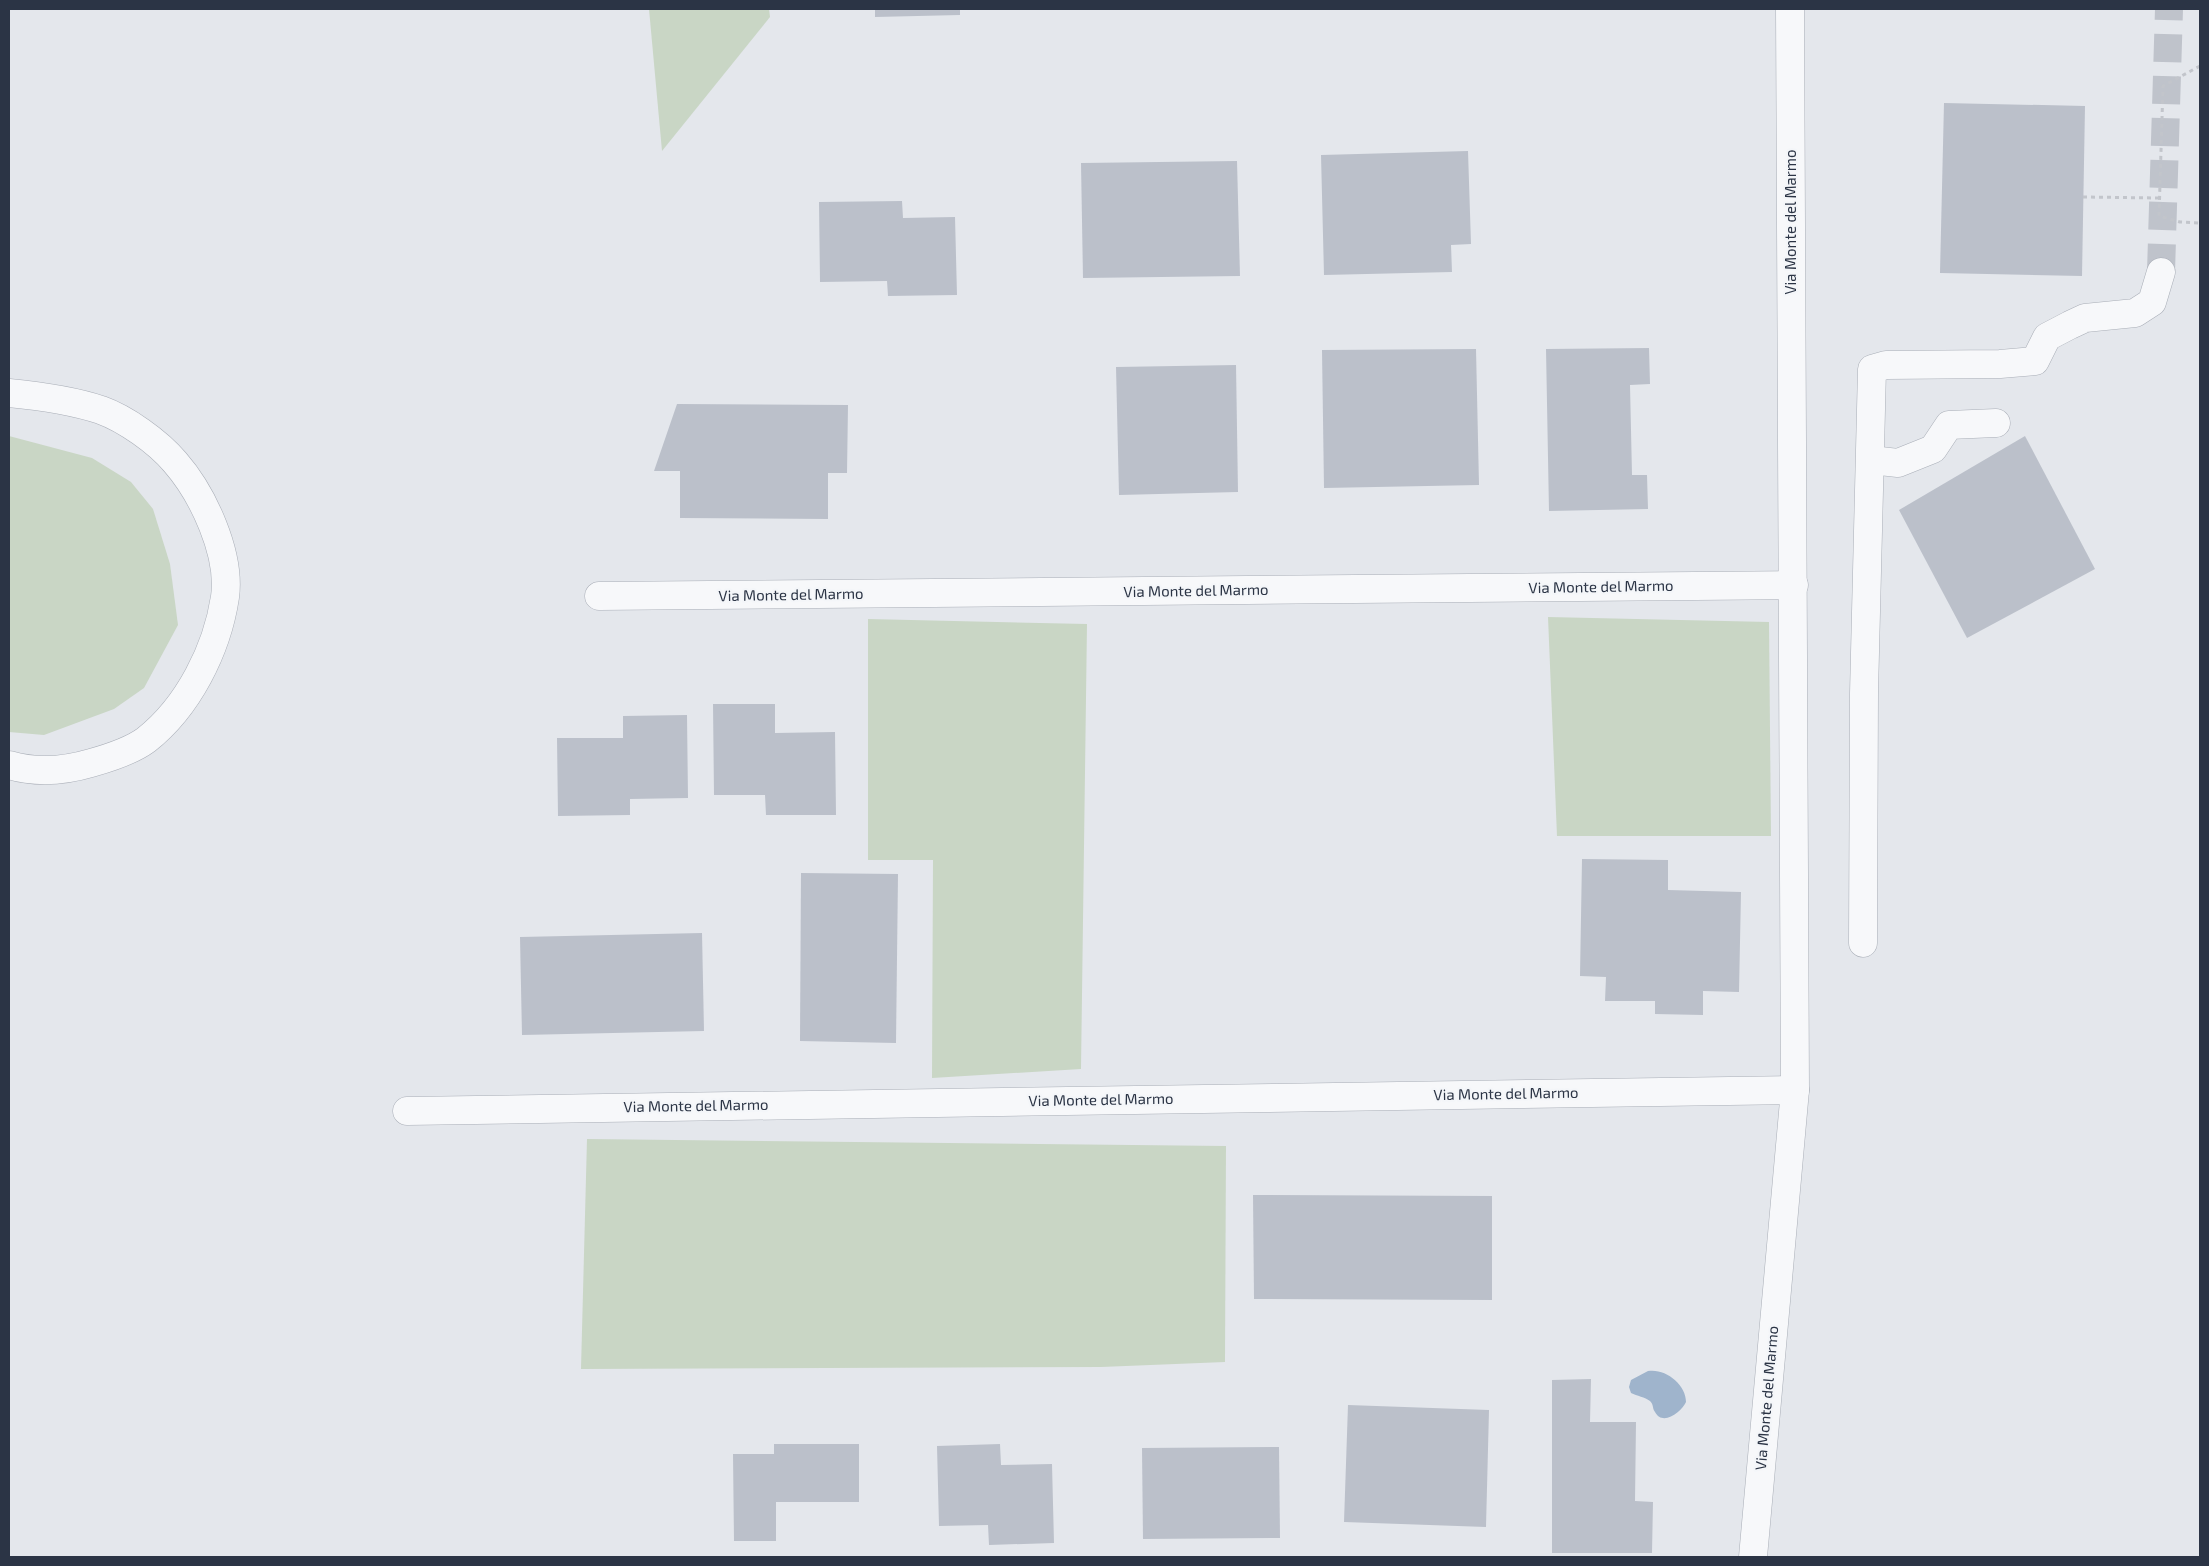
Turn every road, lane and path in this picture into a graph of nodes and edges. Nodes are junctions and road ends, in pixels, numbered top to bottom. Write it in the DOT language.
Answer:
graph roads {
  1 [pos="1790,9"];
  2 [pos="2200,66"];
  3 [pos="2083,197"];
  4 [pos="2160,198"];
  5 [pos="2200,223"];
  6 [pos="2161,272"];
  7 [pos="9,393"];
  8 [pos="1996,424"];
  9 [pos="1871,460"];
  10 [pos="1794,585"];
  11 [pos="599,596"];
  12 [pos="9,765"];
  13 [pos="1863,943"];
  14 [pos="1795,1090"];
  15 [pos="407,1110"];
  16 [pos="1753,1557"];
  1 -- 10 [label="street, Via Monte del Marmo"];
  2 -- 4 [label="path"];
  3 -- 4 [label="path"];
  4 -- 5 [label="path"];
  6 -- 9 [label="street"];
  7 -- 12 [label="street"];
  8 -- 9 [label="street"];
  9 -- 13 [label="street"];
  10 -- 11 [label="street, Via Monte del Marmo"];
  10 -- 14 [label="street, Via Monte del Marmo"];
  14 -- 15 [label="street, Via Monte del Marmo"];
  14 -- 16 [label="street, Via Monte del Marmo"];
}
